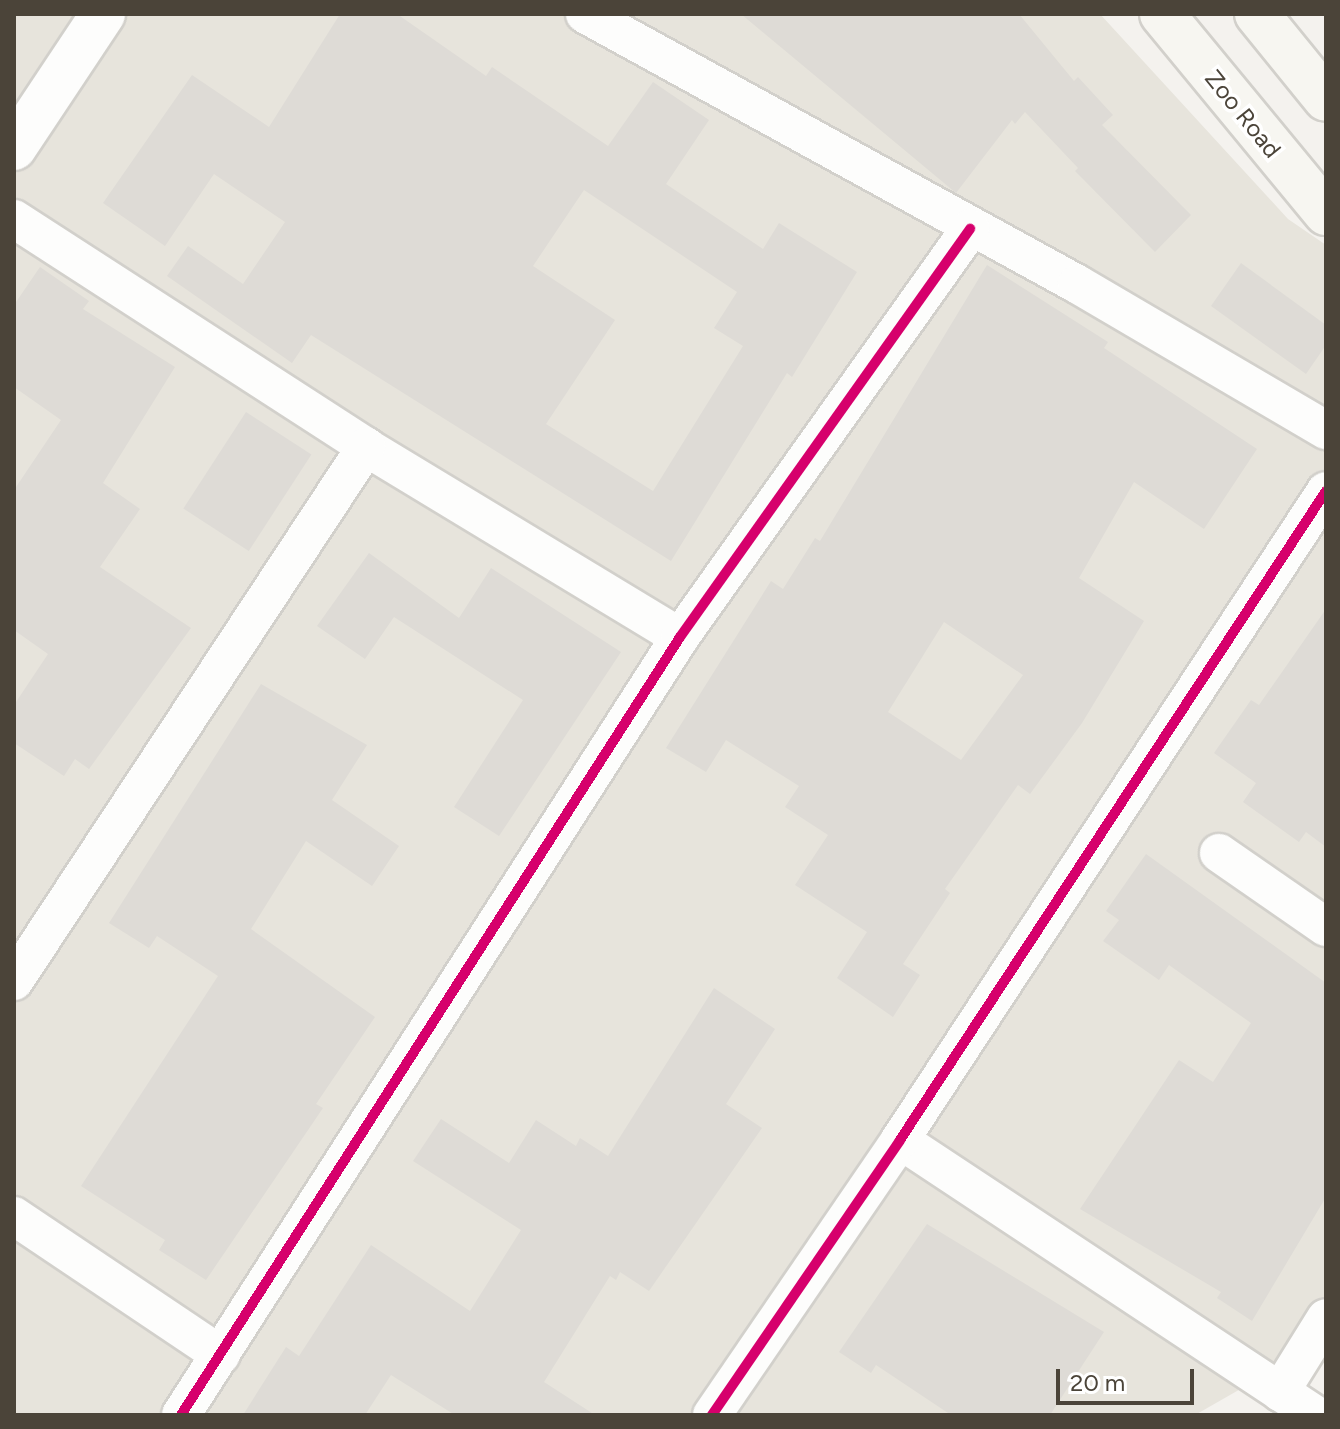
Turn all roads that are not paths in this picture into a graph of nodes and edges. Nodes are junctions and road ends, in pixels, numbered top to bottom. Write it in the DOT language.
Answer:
graph roads {
  1 [pos="585,14"];
  2 [pos="1162,14"];
  3 [pos="1257,14"];
  4 [pos="96,17"];
  5 [pos="1326,99"];
  6 [pos="14,148"];
  7 [pos="1326,213"];
  8 [pos="14,219"];
  9 [pos="970,229"];
  10 [pos="1326,430"];
  11 [pos="366,447"];
  12 [pos="1326,491"];
  13 [pos="680,637"];
  14 [pos="1219,853"];
  15 [pos="1326,927"];
  16 [pos="14,981"];
  17 [pos="900,1140"];
  18 [pos="14,1216"];
  19 [pos="1326,1318"];
  20 [pos="221,1355"];
  21 [pos="1280,1392"];
  22 [pos="181,1415"];
  23 [pos="712,1415"];
  24 [pos="1315,1415"];
  1 -- 9 [label="street"];
  2 -- 7 [label="main road, Zoo Road"];
  3 -- 5 [label="main road"];
  4 -- 6 [label="street"];
  8 -- 11 [label="street"];
  9 -- 10 [label="street"];
  9 -- 13 [label="street"];
  11 -- 13 [label="street"];
  11 -- 16 [label="street"];
  12 -- 17 [label="street"];
  13 -- 20 [label="street"];
  14 -- 15 [label="street"];
  17 -- 21 [label="street"];
  17 -- 23 [label="street"];
  18 -- 20 [label="street"];
  19 -- 21 [label="street"];
  20 -- 22 [label="street"];
  21 -- 24 [label="street"];
}
